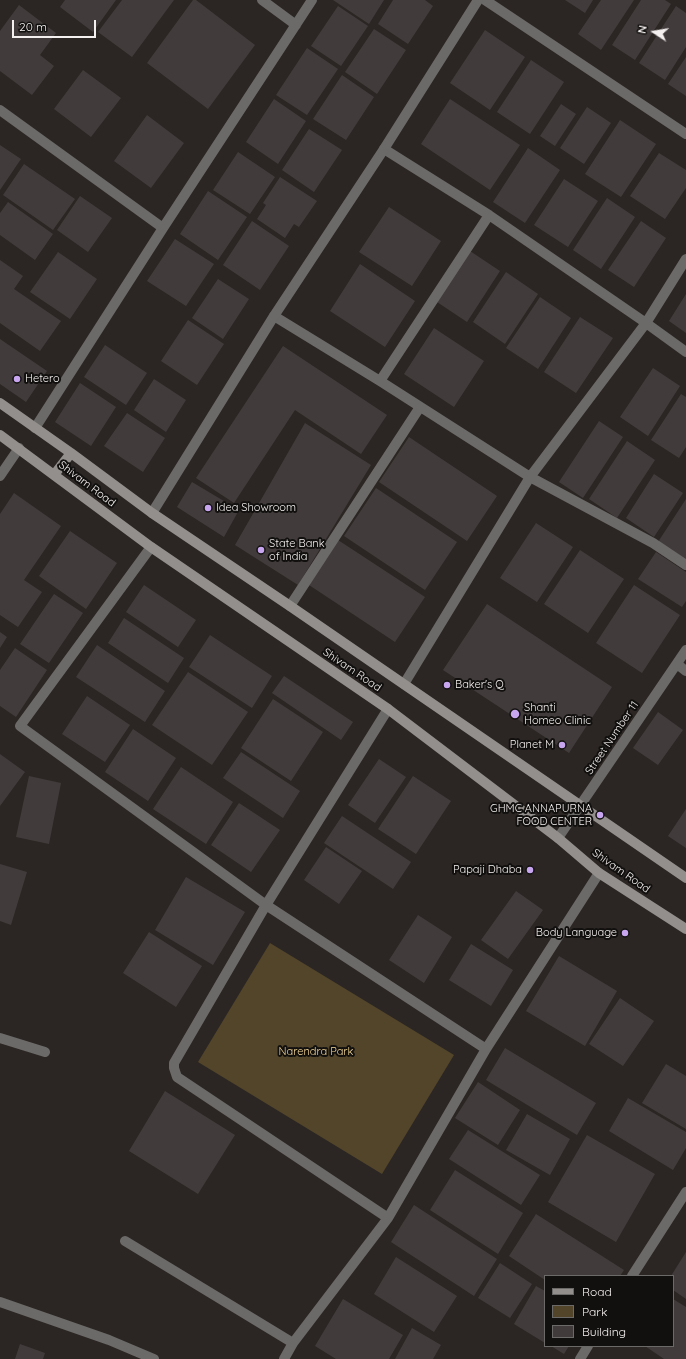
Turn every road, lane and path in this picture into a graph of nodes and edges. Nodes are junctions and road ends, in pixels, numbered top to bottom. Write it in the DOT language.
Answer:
graph roads {
  1 [pos="262,0"];
  2 [pos="312,0"];
  3 [pos="478,0"];
  4 [pos="485,0"];
  5 [pos="296,25"];
  6 [pos="0,110"];
  7 [pos="686,134"];
  8 [pos="384,149"];
  9 [pos="489,215"];
  10 [pos="163,228"];
  11 [pos="686,259"];
  12 [pos="274,316"];
  13 [pos="646,323"];
  14 [pos="686,352"];
  15 [pos="380,381"];
  16 [pos="0,403"];
  17 [pos="420,407"];
  18 [pos="35,428"];
  19 [pos="0,435"];
  20 [pos="19,448"];
  21 [pos="71,453"];
  22 [pos="54,475"];
  23 [pos="0,476"];
  24 [pos="530,477"];
  25 [pos="152,513"];
  26 [pos="151,547"];
  27 [pos="686,565"];
  28 [pos="290,606"];
  29 [pos="686,650"];
  30 [pos="677,664"];
  31 [pos="686,671"];
  32 [pos="404,684"];
  33 [pos="388,709"];
  34 [pos="580,806"];
  35 [pos="558,838"];
  36 [pos="599,873"];
  37 [pos="686,878"];
  38 [pos="266,905"];
  39 [pos="686,929"];
  40 [pos="0,1038"];
  41 [pos="486,1049"];
  42 [pos="45,1052"];
  43 [pos="686,1192"];
  44 [pos="388,1218"];
  45 [pos="125,1241"];
  46 [pos="633,1275"];
  47 [pos="0,1302"];
  48 [pos="293,1343"];
  49 [pos="587,1347"];
  50 [pos="154,1359"];
  51 [pos="284,1359"];
  52 [pos="580,1359"];
  1 -- 5 [label="street"];
  2 -- 5 [label="street"];
  3 -- 8 [label="street"];
  4 -- 7 [label="street"];
  5 -- 10 [label="street"];
  6 -- 10 [label="street"];
  8 -- 9 [label="street"];
  8 -- 12 [label="street"];
  9 -- 13 [label="street"];
  9 -- 15 [label="street"];
  10 -- 18 [label="street"];
  11 -- 13 [label="street"];
  12 -- 15 [label="street"];
  12 -- 25 [label="street"];
  13 -- 14 [label="street"];
  13 -- 24 [label="street"];
  15 -- 17 [label="street"];
  16 -- 18 [label="main road, Shivam Road"];
  17 -- 24 [label="street"];
  17 -- 28 [label="street"];
  18 -- 21 [label="main road, Shivam Road"];
  19 -- 20 [label="main road, Shivam Road"];
  20 -- 22 [label="main road, Shivam Road"];
  20 -- 23 [label="street"];
  21 -- 22 [label="main road"];
  21 -- 25 [label="main road, Shivam Road"];
  22 -- 26 [label="main road, Shivam Road"];
  24 -- 27 [label="street"];
  24 -- 32 [label="street"];
  25 -- 28 [label="main road, Shivam Road"];
  26 -- 33 [label="main road, Shivam Road"];
  26 -- 38 [label="street"];
  28 -- 32 [label="main road, Shivam Road"];
  29 -- 30 [label="street, Street Number 11"];
  30 -- 31 [label="street"];
  30 -- 34 [label="street, Street Number 11"];
  32 -- 34 [label="main road, Shivam Road"];
  33 -- 35 [label="main road, Shivam Road"];
  33 -- 38 [label="street"];
  34 -- 35 [label="street, Street Number 11"];
  34 -- 37 [label="main road, Shivam Road"];
  35 -- 36 [label="main road, Shivam Road"];
  36 -- 39 [label="main road, Shivam Road"];
  36 -- 41 [label="street"];
  38 -- 41 [label="street"];
  38 -- 44 [label="street"];
  40 -- 42 [label="street"];
  41 -- 44 [label="street"];
  43 -- 46 [label="street"];
  44 -- 48 [label="street"];
  45 -- 48 [label="street"];
  47 -- 50 [label="street"];
  48 -- 51 [label="street"];
  49 -- 52 [label="street"];
}
